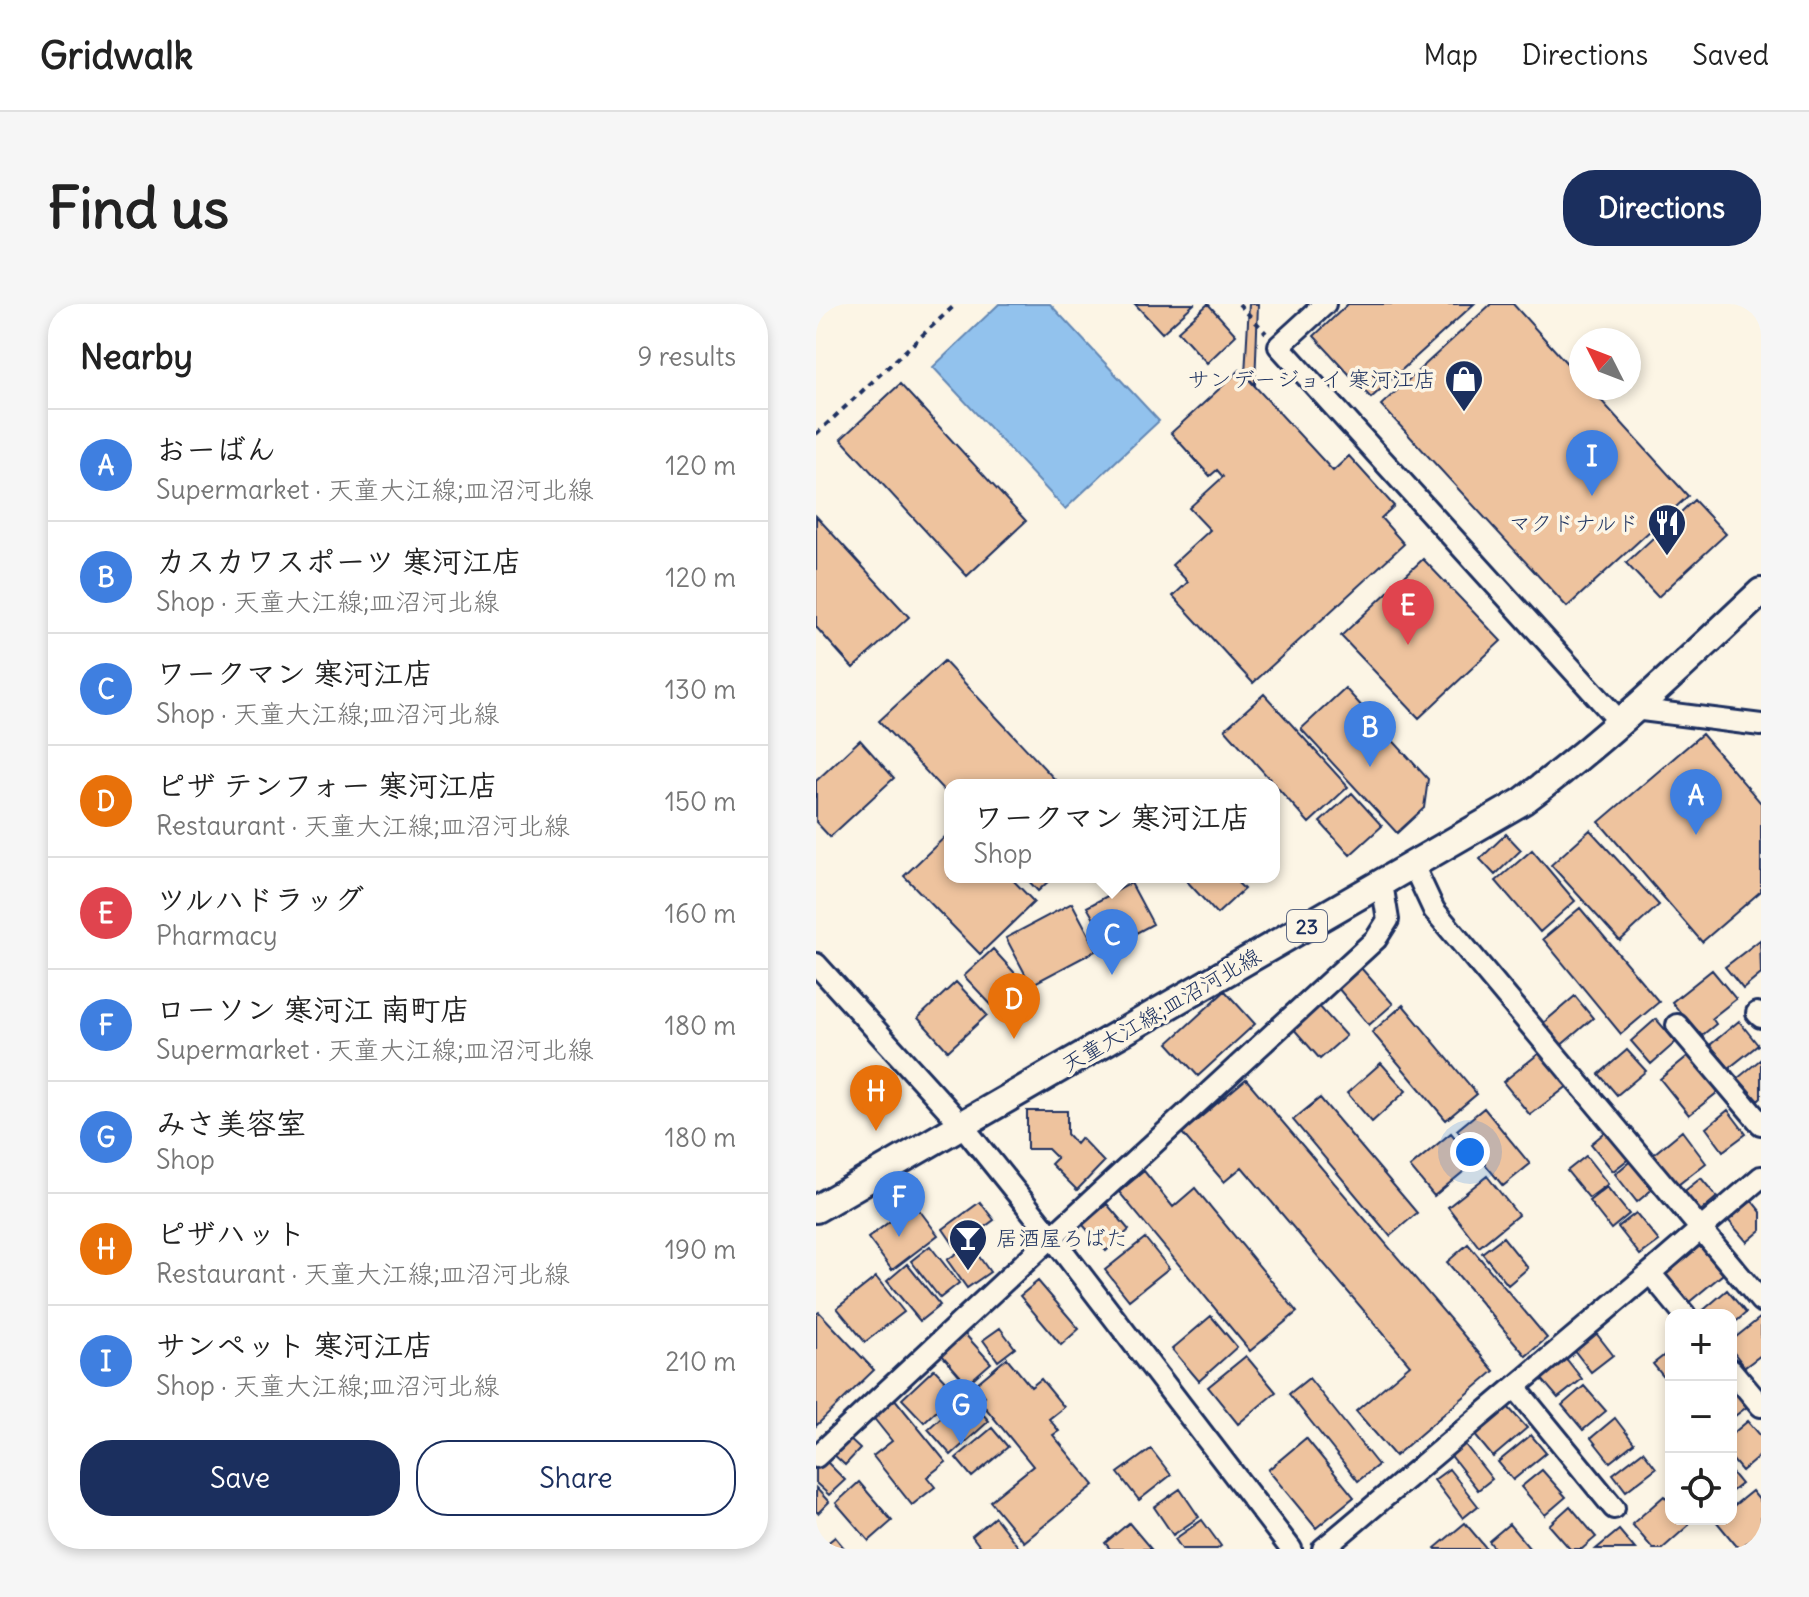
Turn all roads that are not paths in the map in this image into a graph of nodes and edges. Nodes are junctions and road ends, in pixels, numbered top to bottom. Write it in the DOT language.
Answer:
graph roads {
  1 [pos="1325,304"];
  2 [pos="1761,592"];
  3 [pos="1627,715"];
  4 [pos="1761,725"];
  5 [pos="1413,865"];
  6 [pos="1382,883"];
  7 [pos="816,964"];
  8 [pos="1677,1025"];
  9 [pos="1761,1124"];
  10 [pos="962,1125"];
  11 [pos="1761,1177"];
  12 [pos="816,1209"];
  13 [pos="1701,1229"];
  14 [pos="1052,1237"];
  15 [pos="1650,1273"];
  16 [pos="1761,1301"];
  17 [pos="1680,1309"];
  18 [pos="1737,1377"];
  19 [pos="1515,1387"];
  20 [pos="1761,1406"];
  21 [pos="816,1457"];
  22 [pos="1614,1508"];
  23 [pos="1291,1549"];
  24 [pos="1323,1549"];
  1 -- 3 [label="street"];
  2 -- 3 [label="main road, 天童大江線;皿沼河北線 / 23"];
  3 -- 4 [label="street"];
  3 -- 5 [label="main road, 天童大江線;皿沼河北線 / 23"];
  5 -- 6 [label="main road, 天童大江線;皿沼河北線 / 23"];
  5 -- 13 [label="street"];
  6 -- 10 [label="main road, 天童大江線;皿沼河北線 / 23"];
  6 -- 14 [label="street"];
  7 -- 10 [label="street"];
  8 -- 9 [label="street"];
  10 -- 12 [label="main road, 天童大江線;皿沼河北線 / 23"];
  10 -- 14 [label="street"];
  11 -- 13 [label="street"];
  13 -- 15 [label="street"];
  13 -- 16 [label="street"];
  14 -- 21 [label="street"];
  14 -- 23 [label="street"];
  15 -- 17 [label="street"];
  15 -- 19 [label="street"];
  18 -- 20 [label="street"];
  19 -- 22 [label="street"];
  19 -- 24 [label="street"];
}
